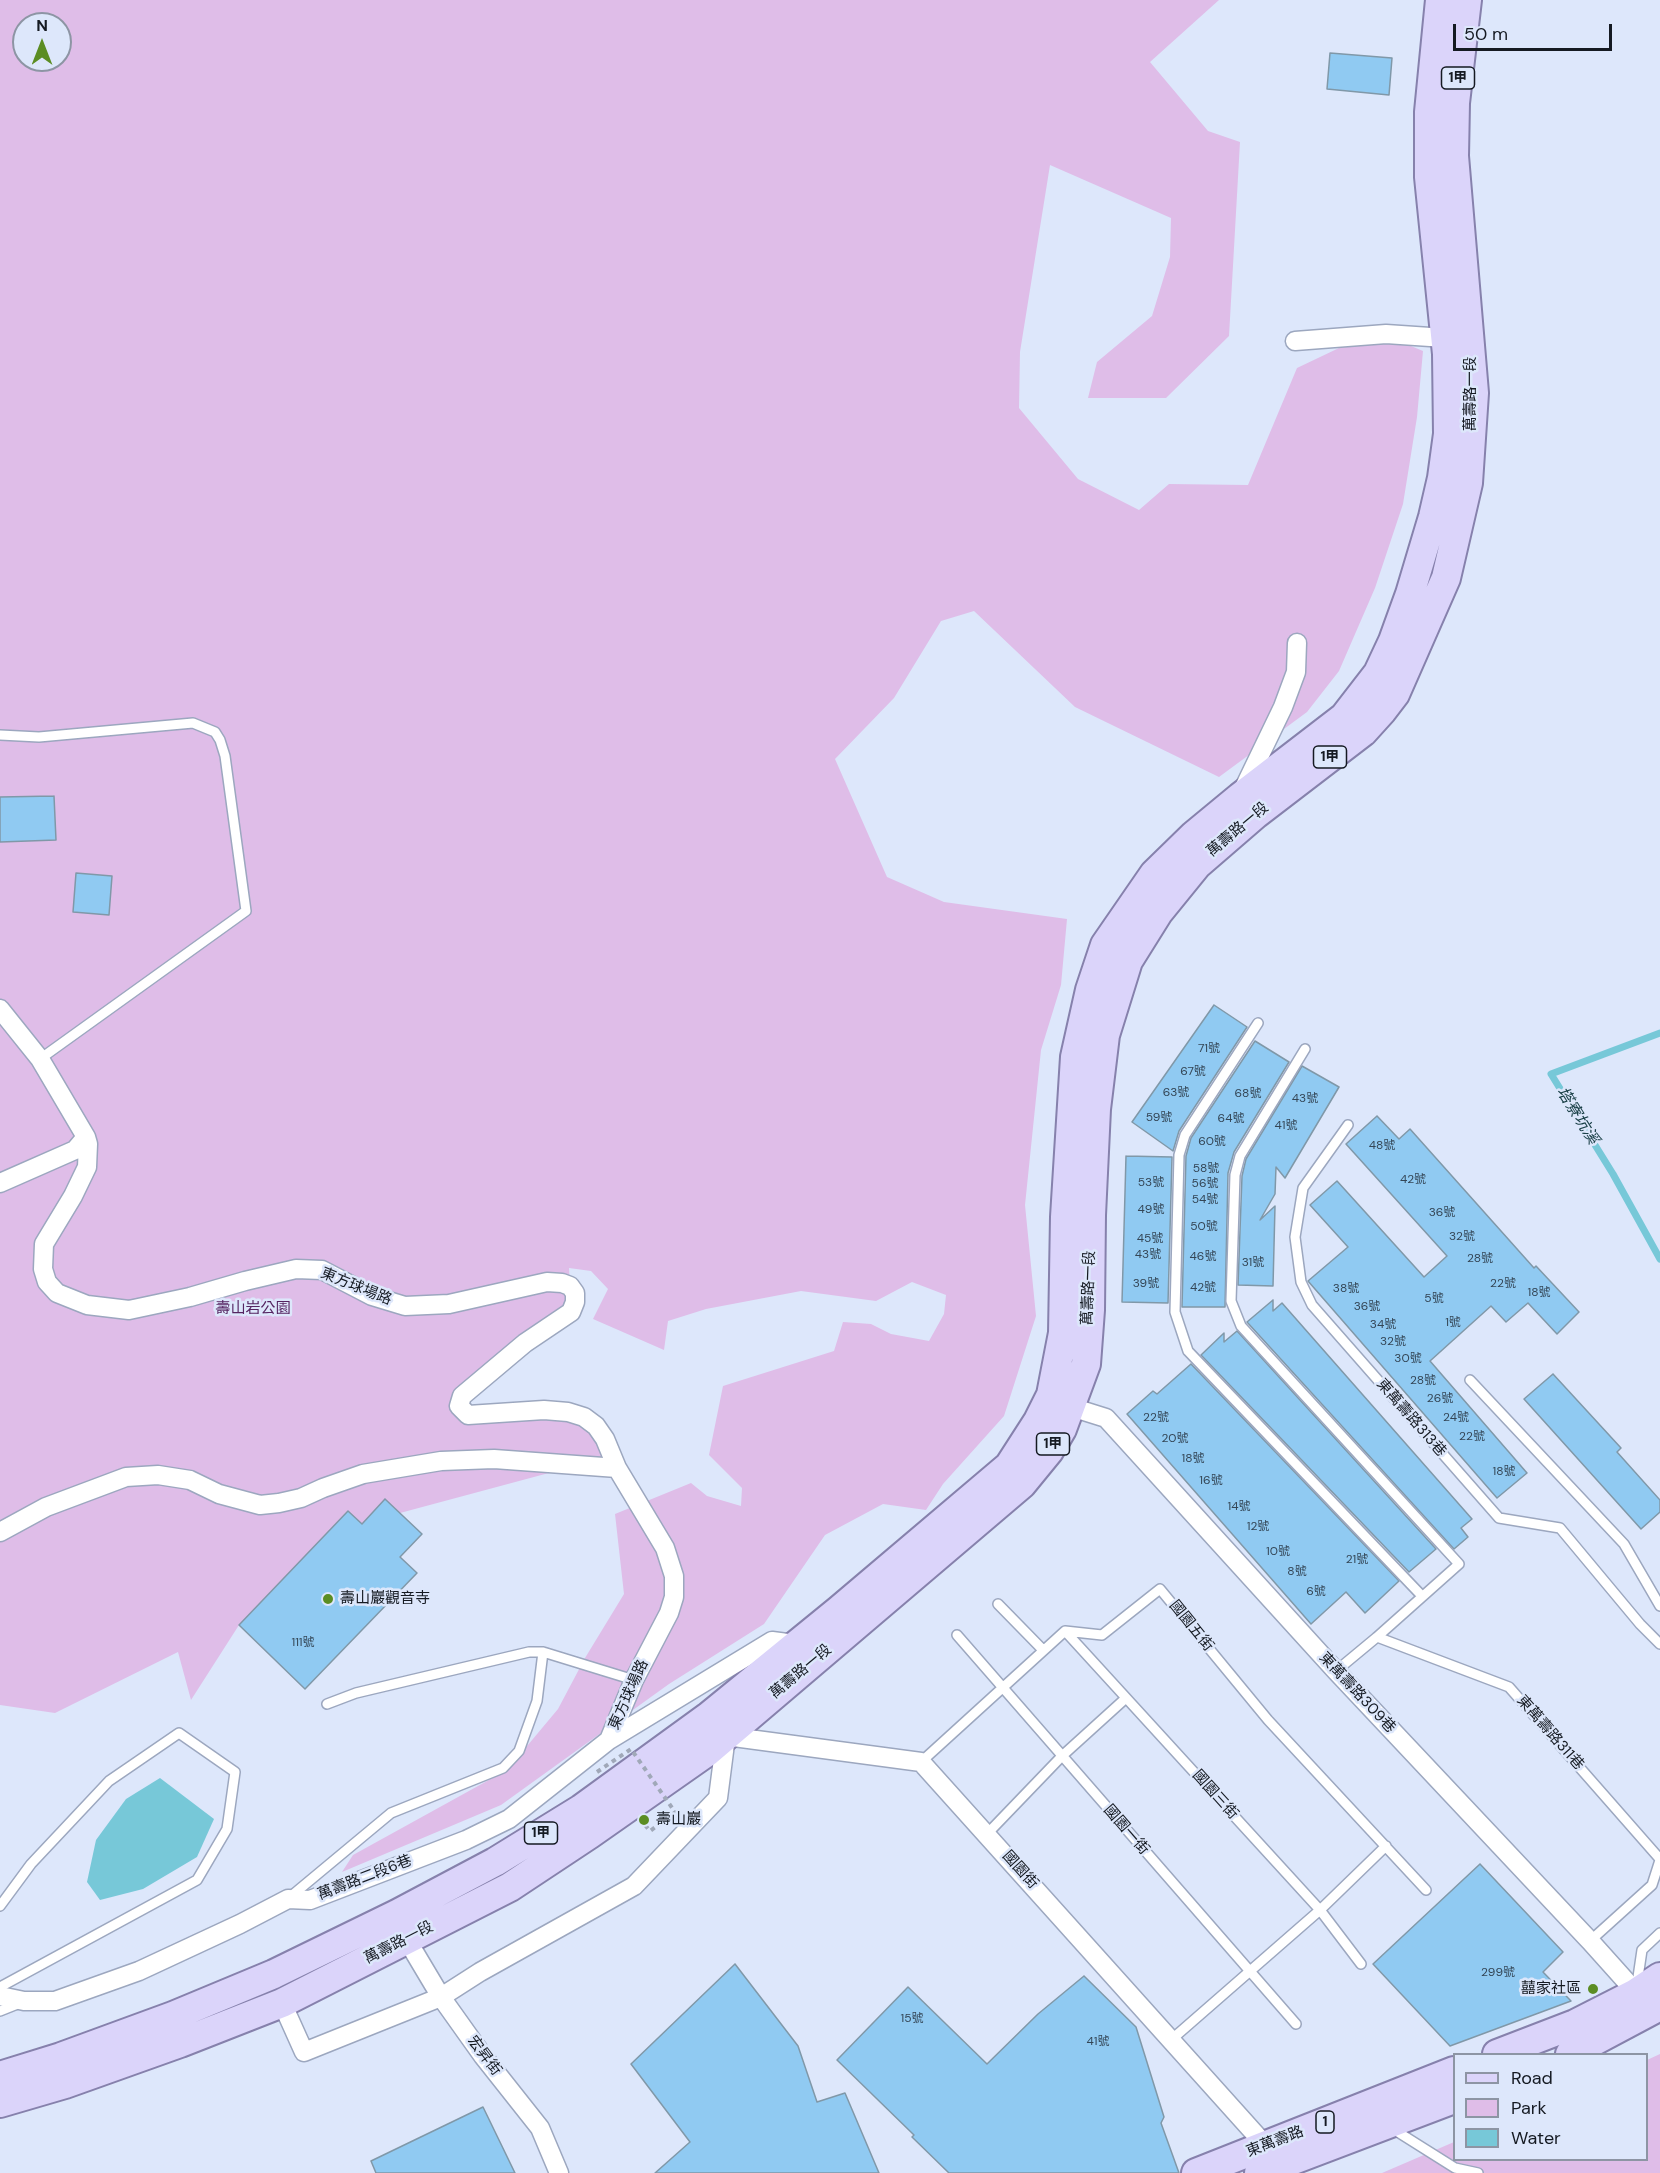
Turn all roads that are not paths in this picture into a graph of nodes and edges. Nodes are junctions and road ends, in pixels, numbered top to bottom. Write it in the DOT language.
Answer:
graph roads {
  1 [pos="1440,0"];
  2 [pos="1467,0"];
  3 [pos="1445,338"];
  4 [pos="1295,341"];
  5 [pos="1297,644"];
  6 [pos="0,735"];
  7 [pos="1248,806"];
  8 [pos="0,1009"];
  9 [pos="1258,1023"];
  10 [pos="1305,1049"];
  11 [pos="40,1059"];
  12 [pos="1347,1125"];
  13 [pos="86,1137"];
  14 [pos="0,1183"];
  15 [pos="1470,1380"];
  16 [pos="1061,1401"];
  17 [pos="617,1468"];
  18 [pos="0,1532"];
  19 [pos="1422,1596"];
  20 [pos="998,1604"];
  21 [pos="1660,1606"];
  22 [pos="1065,1631"];
  23 [pos="957,1635"];
  24 [pos="1377,1637"];
  25 [pos="1660,1644"];
  26 [pos="1043,1650"];
  27 [pos="543,1652"];
  28 [pos="803,1653"];
  29 [pos="1336,1671"];
  30 [pos="634,1680"];
  31 [pos="1002,1687"];
  32 [pos="1126,1698"];
  33 [pos="327,1704"];
  34 [pos="717,1726"];
  35 [pos="609,1740"];
  36 [pos="1062,1756"];
  37 [pos="921,1762"];
  38 [pos="987,1834"];
  39 [pos="1386,1846"];
  40 [pos="1660,1860"];
  41 [pos="1426,1890"];
  42 [pos="288,1899"];
  43 [pos="0,1906"];
  44 [pos="1320,1911"];
  45 [pos="1660,1933"];
  46 [pos="407,1940"];
  47 [pos="1590,1941"];
  48 [pos="1361,1964"];
  49 [pos="1249,1971"];
  50 [pos="1660,1977"];
  51 [pos="0,1987"];
  52 [pos="0,1996"];
  53 [pos="441,1997"];
  54 [pos="24,2001"];
  55 [pos="282,2003"];
  56 [pos="1649,2003"];
  57 [pos="0,2011"];
  58 [pos="1296,2024"];
  59 [pos="1171,2040"];
  60 [pos="1502,2053"];
  61 [pos="1573,2053"];
  62 [pos="1453,2072"];
  63 [pos="0,2076"];
  64 [pos="1453,2100"];
  65 [pos="0,2103"];
  66 [pos="1385,2125"];
  67 [pos="1266,2146"];
  68 [pos="559,2173"];
  69 [pos="1196,2173"];
  70 [pos="1259,2173"];
  71 [pos="1478,2173"];
  1 -- 3 [label="main road, 萬壽路一段 / 1甲"];
  2 -- 7 [label="main road, 萬壽路一段 / 1甲"];
  3 -- 4 [label="street"];
  3 -- 7 [label="main road, 萬壽路一段 / 1甲"];
  5 -- 7 [label="street"];
  6 -- 11 [label="lane"];
  7 -- 16 [label="main road, 萬壽路一段 / 1甲"];
  8 -- 11 [label="street, 東方球場路"];
  9 -- 19 [label="lane"];
  10 -- 19 [label="lane"];
  11 -- 13 [label="street, 東方球場路"];
  12 -- 25 [label="lane, 東萬壽路313巷"];
  13 -- 14 [label="street"];
  13 -- 17 [label="street, 東方球場路"];
  15 -- 21 [label="lane"];
  16 -- 28 [label="main road, 萬壽路一段 / 1甲"];
  16 -- 29 [label="street, 東萬壽路309巷"];
  17 -- 18 [label="street"];
  17 -- 30 [label="street, 東方球場路"];
  19 -- 24 [label="lane"];
  20 -- 26 [label="lane"];
  22 -- 26 [label="lane"];
  22 -- 32 [label="lane, 國園三街"];
  22 -- 39 [label="lane, 國園五街"];
  23 -- 31 [label="lane, 國園一街"];
  24 -- 29 [label="lane"];
  24 -- 40 [label="lane, 東萬壽路311巷"];
  26 -- 31 [label="lane"];
  27 -- 30 [label="lane"];
  27 -- 33 [label="lane"];
  27 -- 42 [label="lane"];
  28 -- 34 [label="main road, 萬壽路一段 / 1甲"];
  28 -- 35 [label="street, 東方球場路"];
  29 -- 47 [label="street, 東萬壽路309巷"];
  30 -- 35 [label="street, 東方球場路"];
  31 -- 36 [label="lane, 國園一街"];
  31 -- 37 [label="lane"];
  32 -- 36 [label="lane"];
  32 -- 44 [label="lane, 國園三街"];
  34 -- 37 [label="street"];
  34 -- 46 [label="main road, 萬壽路一段 / 1甲"];
  34 -- 53 [label="street"];
  34 -- 63 [label="main road, 萬壽路一段 / 1甲"];
  35 -- 42 [label="street, 萬壽路二段6巷"];
  36 -- 38 [label="lane"];
  36 -- 49 [label="lane, 國園一街"];
  37 -- 38 [label="street, 國園街"];
  38 -- 59 [label="street, 國園街"];
  39 -- 41 [label="lane, 國園五街"];
  39 -- 44 [label="lane"];
  40 -- 47 [label="lane, 東萬壽路311巷"];
  42 -- 54 [label="street, 萬壽路二段6巷"];
  43 -- 51 [label="lane"];
  44 -- 48 [label="lane, 國園三街"];
  44 -- 49 [label="lane"];
  45 -- 56 [label="lane"];
  46 -- 53 [label="street, 宏昇街"];
  46 -- 55 [label="main road, 萬壽路一段 / 1甲"];
  47 -- 56 [label="street, 東萬壽路309巷"];
  49 -- 58 [label="lane, 國園一街"];
  49 -- 59 [label="lane"];
  50 -- 56 [label="main road"];
  52 -- 54 [label="street, 萬壽路二段6巷"];
  53 -- 55 [label="street"];
  53 -- 68 [label="street, 宏昇街"];
  54 -- 57 [label="lane"];
  55 -- 65 [label="main road, 萬壽路一段 / 1甲"];
  56 -- 60 [label="main road"];
  56 -- 61 [label="main road"];
  59 -- 67 [label="street, 國園街"];
  62 -- 67 [label="main road, 東萬壽路 / 1"];
  64 -- 66 [label="main road, 東萬壽路 / 1"];
  66 -- 70 [label="main road, 東萬壽路 / 1"];
  66 -- 71 [label="lane"];
  67 -- 69 [label="main road, 東萬壽路 / 1"];
}
